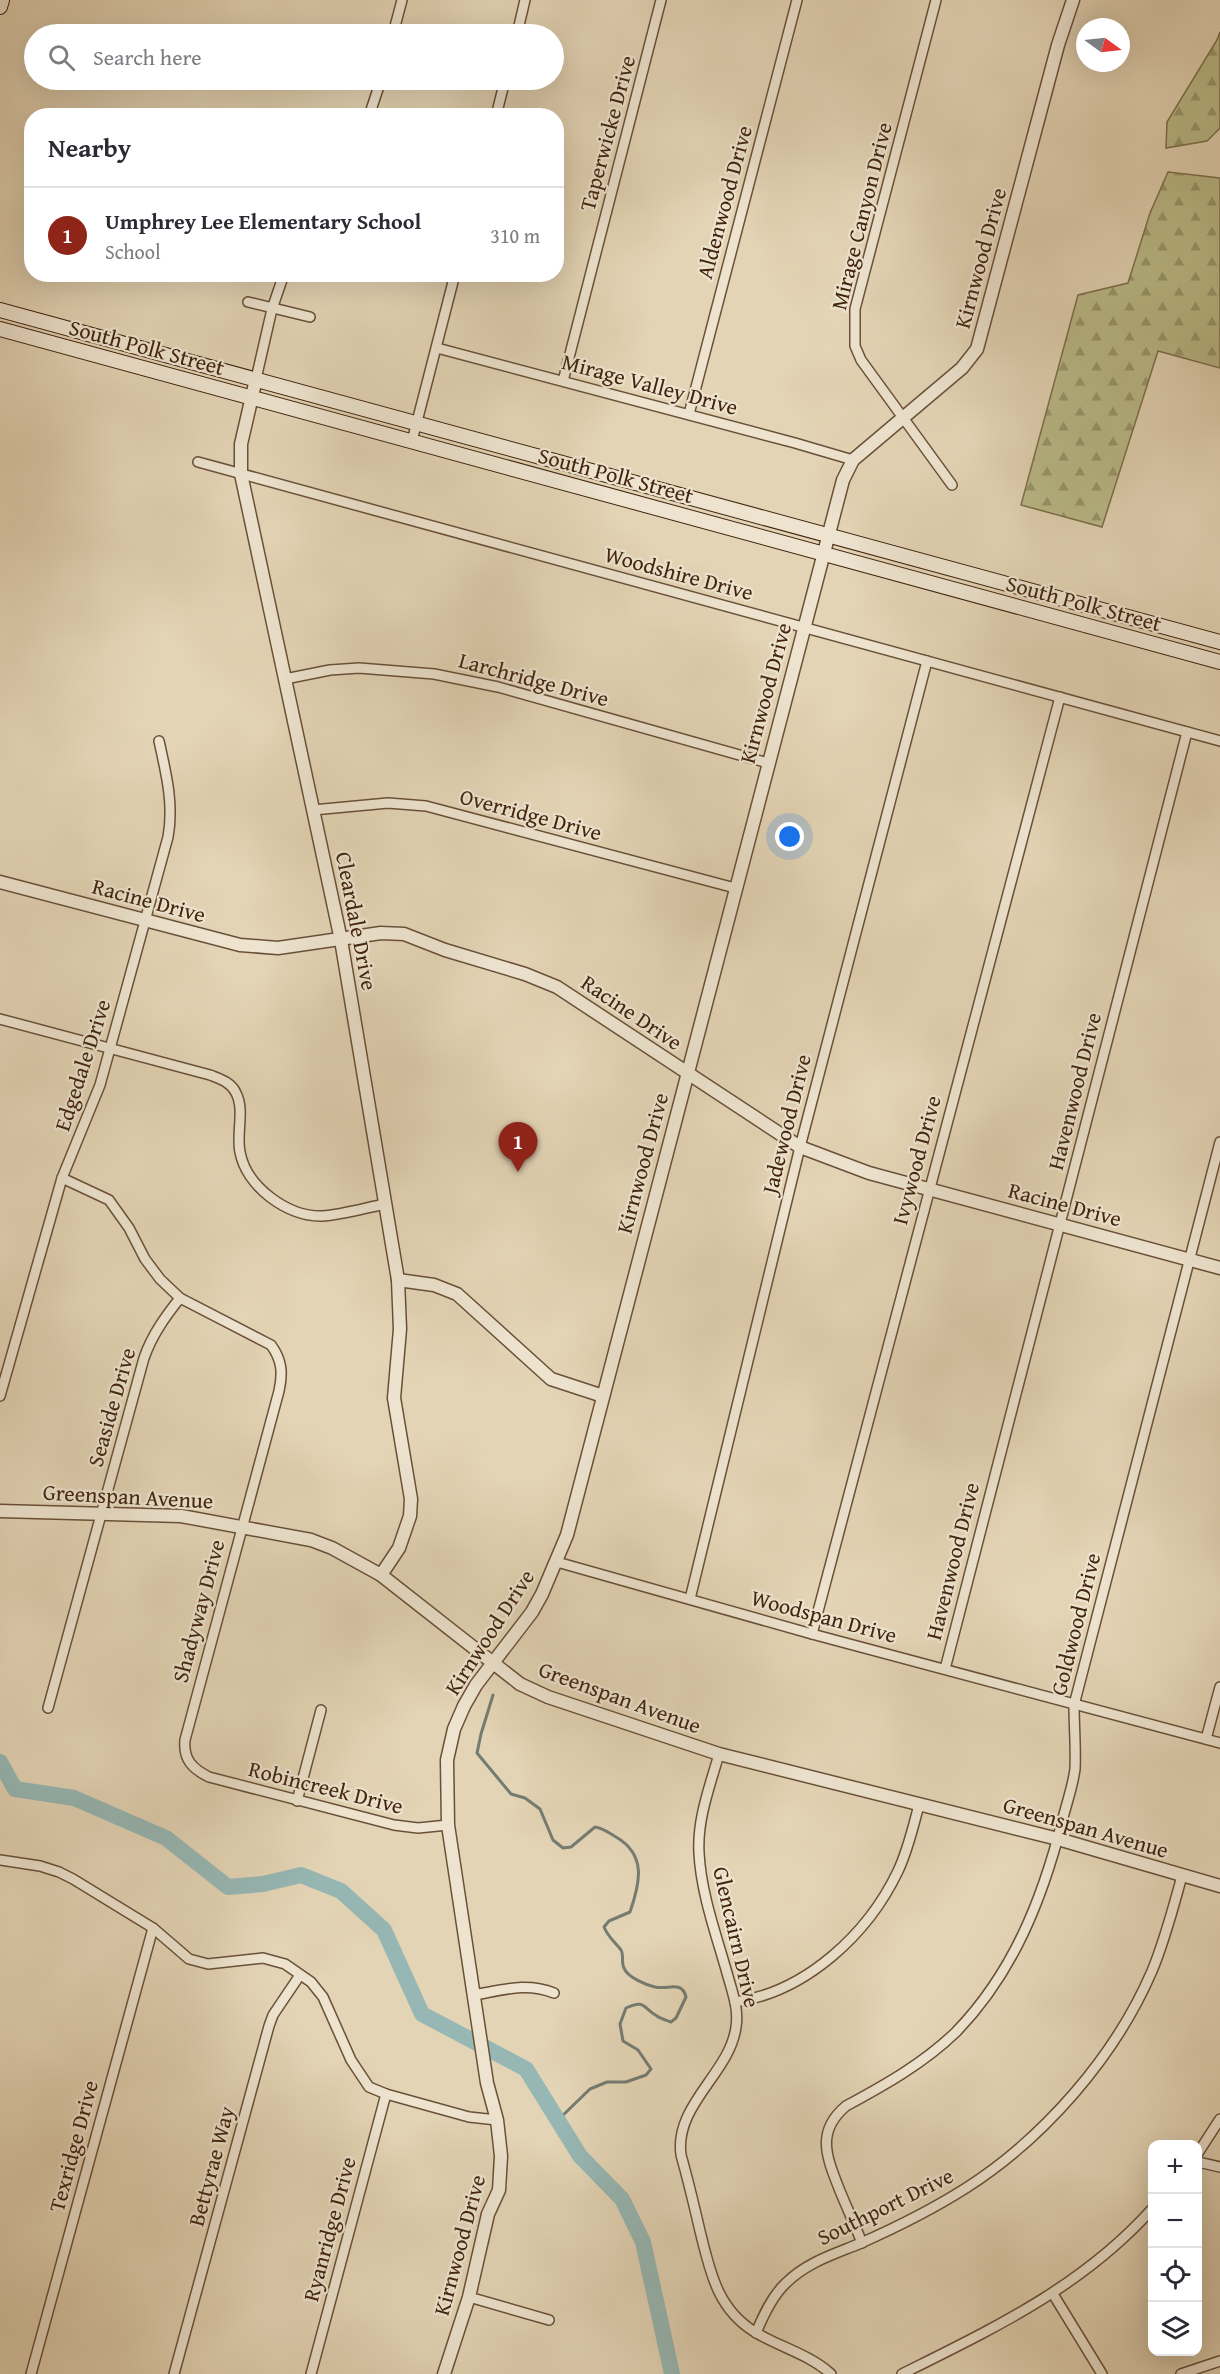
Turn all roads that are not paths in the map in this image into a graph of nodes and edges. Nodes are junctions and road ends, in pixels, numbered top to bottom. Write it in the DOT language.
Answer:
graph roads {
  1 [pos="2,0"];
  2 [pos="402,0"];
  3 [pos="525,0"];
  4 [pos="661,0"];
  5 [pos="797,0"];
  6 [pos="936,0"];
  7 [pos="1073,0"];
  8 [pos="0,7"];
  9 [pos="396,24"];
  10 [pos="519,24"];
  11 [pos="378,90"];
  12 [pos="502,90"];
  13 [pos="372,108"];
  14 [pos="498,108"];
  15 [pos="281,282"];
  16 [pos="453,282"];
  17 [pos="248,302"];
  18 [pos="272,309"];
  19 [pos="0,310"];
  20 [pos="310,317"];
  21 [pos="0,329"];
  22 [pos="118,342"];
  23 [pos="437,348"];
  24 [pos="114,360"];
  25 [pos="256,379"];
  26 [pos="562,381"];
  27 [pos="251,397"];
  28 [pos="688,414"];
  29 [pos="902,418"];
  30 [pos="417,423"];
  31 [pos="412,441"];
  32 [pos="853,460"];
  33 [pos="198,462"];
  34 [pos="241,474"];
  35 [pos="952,485"];
  36 [pos="827,535"];
  37 [pos="823,553"];
  38 [pos="1064,600"];
  39 [pos="1058,617"];
  40 [pos="803,627"];
  41 [pos="1220,642"];
  42 [pos="927,661"];
  43 [pos="1220,662"];
  44 [pos="285,679"];
  45 [pos="1060,697"];
  46 [pos="1187,732"];
  47 [pos="159,741"];
  48 [pos="1220,741"];
  49 [pos="768,763"];
  50 [pos="313,810"];
  51 [pos="0,882"];
  52 [pos="735,888"];
  53 [pos="145,918"];
  54 [pos="341,940"];
  55 [pos="0,1019"];
  56 [pos="111,1048"];
  57 [pos="687,1074"];
  58 [pos="1220,1142"];
  59 [pos="800,1147"];
  60 [pos="62,1178"];
  61 [pos="928,1189"];
  62 [pos="385,1204"];
  63 [pos="1059,1224"];
  64 [pos="1190,1260"];
  65 [pos="1220,1268"];
  66 [pos="398,1280"];
  67 [pos="180,1298"];
  68 [pos="0,1396"];
  69 [pos="603,1396"];
  70 [pos="0,1511"];
  71 [pos="101,1513"];
  72 [pos="242,1526"];
  73 [pos="557,1562"];
  74 [pos="381,1575"];
  75 [pos="690,1599"];
  76 [pos="812,1634"];
  77 [pos="493,1663"];
  78 [pos="945,1669"];
  79 [pos="1220,1687"];
  80 [pos="1074,1705"];
  81 [pos="48,1708"];
  82 [pos="321,1710"];
  83 [pos="1206,1739"];
  84 [pos="1220,1743"];
  85 [pos="719,1754"];
  86 [pos="197,1771"];
  87 [pos="297,1801"];
  88 [pos="919,1805"];
  89 [pos="448,1825"];
  90 [pos="1058,1839"];
  91 [pos="0,1860"];
  92 [pos="1182,1876"];
  93 [pos="1220,1886"];
  94 [pos="153,1928"];
  95 [pos="300,1974"];
  96 [pos="554,1993"];
  97 [pos="474,1995"];
  98 [pos="735,2002"];
  99 [pos="386,2094"];
  100 [pos="1220,2119"];
  101 [pos="497,2120"];
  102 [pos="1202,2146"];
  103 [pos="1202,2163"];
  104 [pos="1220,2167"];
  105 [pos="1148,2213"];
  106 [pos="862,2243"];
  107 [pos="1053,2294"];
  108 [pos="469,2297"];
  109 [pos="549,2320"];
  110 [pos="756,2333"];
  111 [pos="1220,2361"];
  112 [pos="31,2374"];
  113 [pos="174,2374"];
  114 [pos="311,2374"];
  115 [pos="444,2374"];
  116 [pos="831,2374"];
  117 [pos="902,2374"];
  118 [pos="1102,2374"];
  119 [pos="1181,2374"];
  1 -- 8 [label="main road"];
  2 -- 9 [label="street"];
  3 -- 10 [label="street"];
  4 -- 26 [label="street, Taperwicke Drive"];
  5 -- 28 [label="street, Aldenwood Drive"];
  6 -- 29 [label="street, Mirage Canyon Drive"];
  7 -- 29 [label="street, Kirnwood Drive"];
  11 -- 13 [label="street"];
  12 -- 14 [label="street"];
  15 -- 18 [label="street, Cleardale Drive"];
  16 -- 23 [label="street"];
  17 -- 18 [label="street"];
  18 -- 20 [label="street"];
  18 -- 25 [label="street, Cleardale Drive"];
  19 -- 22 [label="main road, South Polk Street"];
  21 -- 24 [label="main road, South Polk Street"];
  22 -- 24 [label="main road"];
  22 -- 25 [label="main road, South Polk Street"];
  23 -- 26 [label="street, Mirage Valley Drive"];
  23 -- 30 [label="street"];
  24 -- 27 [label="main road, South Polk Street"];
  25 -- 27 [label="street, Cleardale Drive"];
  25 -- 30 [label="main road, South Polk Street"];
  26 -- 28 [label="street, Mirage Valley Drive"];
  27 -- 31 [label="main road, South Polk Street"];
  27 -- 34 [label="street, Cleardale Drive"];
  28 -- 32 [label="street, Mirage Valley Drive"];
  29 -- 32 [label="street, Kirnwood Drive"];
  29 -- 35 [label="street, Mirage Canyon Drive"];
  30 -- 31 [label="street"];
  30 -- 36 [label="main road, South Polk Street"];
  31 -- 37 [label="main road, South Polk Street"];
  32 -- 36 [label="street, Kirnwood Drive"];
  33 -- 34 [label="street, Woodshire Drive"];
  34 -- 40 [label="street, Woodshire Drive"];
  34 -- 44 [label="street, Cleardale Drive"];
  36 -- 37 [label="street, Kirnwood Drive"];
  36 -- 38 [label="main road, South Polk Street"];
  37 -- 39 [label="main road, South Polk Street"];
  37 -- 40 [label="street, Kirnwood Drive"];
  38 -- 39 [label="main road"];
  38 -- 41 [label="main road, South Polk Street"];
  39 -- 43 [label="main road, South Polk Street"];
  40 -- 42 [label="street, Woodshire Drive"];
  40 -- 49 [label="street, Kirnwood Drive"];
  42 -- 45 [label="street, Woodshire Drive"];
  42 -- 59 [label="street, Jadewood Drive"];
  44 -- 49 [label="street, Larchridge Drive"];
  44 -- 50 [label="street, Cleardale Drive"];
  45 -- 46 [label="street, Woodshire Drive"];
  45 -- 61 [label="street, Ivywood Drive"];
  46 -- 48 [label="street, Woodshire Drive"];
  46 -- 63 [label="street, Havenwood Drive"];
  47 -- 53 [label="street, Edgedale Drive"];
  49 -- 52 [label="street, Kirnwood Drive"];
  50 -- 52 [label="street, Overridge Drive"];
  50 -- 54 [label="street, Cleardale Drive"];
  51 -- 53 [label="street, Racine Drive"];
  52 -- 57 [label="street, Kirnwood Drive"];
  53 -- 54 [label="street, Racine Drive"];
  53 -- 56 [label="street, Edgedale Drive"];
  54 -- 57 [label="street, Racine Drive"];
  54 -- 62 [label="street, Cleardale Drive"];
  55 -- 56 [label="street"];
  56 -- 60 [label="street, Edgedale Drive"];
  56 -- 62 [label="street"];
  57 -- 59 [label="street, Racine Drive"];
  57 -- 69 [label="street, Kirnwood Drive"];
  58 -- 64 [label="street, Goldwood Drive"];
  59 -- 61 [label="street, Racine Drive"];
  59 -- 75 [label="street, Jadewood Drive"];
  60 -- 67 [label="street, Shadyway Drive"];
  60 -- 68 [label="street, Edgedale Drive"];
  61 -- 63 [label="street, Racine Drive"];
  61 -- 76 [label="street, Ivywood Drive"];
  62 -- 66 [label="street, Cleardale Drive"];
  63 -- 64 [label="street, Racine Drive"];
  63 -- 78 [label="street, Havenwood Drive"];
  64 -- 65 [label="street, Racine Drive"];
  64 -- 80 [label="street, Goldwood Drive"];
  66 -- 69 [label="street"];
  66 -- 74 [label="street, Cleardale Drive"];
  67 -- 71 [label="street, Seaside Drive"];
  67 -- 72 [label="street, Shadyway Drive"];
  69 -- 73 [label="street, Kirnwood Drive"];
  70 -- 71 [label="street, Greenspan Avenue"];
  71 -- 72 [label="street, Greenspan Avenue"];
  71 -- 81 [label="street, Seaside Drive"];
  72 -- 74 [label="street, Greenspan Avenue"];
  72 -- 86 [label="street, Shadyway Drive"];
  73 -- 75 [label="street, Woodspan Drive"];
  73 -- 77 [label="street, Kirnwood Drive"];
  74 -- 77 [label="street, Greenspan Avenue"];
  75 -- 76 [label="street, Woodspan Drive"];
  76 -- 78 [label="street, Woodspan Drive"];
  77 -- 85 [label="street, Greenspan Avenue"];
  77 -- 89 [label="street, Kirnwood Drive"];
  78 -- 80 [label="street, Woodspan Drive"];
  79 -- 83 [label="street"];
  80 -- 83 [label="street, Woodspan Drive"];
  80 -- 90 [label="street, Goldwood Drive"];
  82 -- 87 [label="street"];
  83 -- 84 [label="street, Woodspan Drive"];
  85 -- 88 [label="street, Greenspan Avenue"];
  85 -- 98 [label="street, Glencairn Drive"];
  86 -- 87 [label="street, Robincreek Drive"];
  87 -- 89 [label="street, Robincreek Drive"];
  88 -- 90 [label="street, Greenspan Avenue"];
  88 -- 98 [label="street"];
  89 -- 97 [label="street, Kirnwood Drive"];
  90 -- 92 [label="street, Greenspan Avenue"];
  90 -- 106 [label="street, Goldwood Drive"];
  91 -- 94 [label="street"];
  92 -- 93 [label="street, Greenspan Avenue"];
  92 -- 106 [label="street, Southport Drive"];
  94 -- 95 [label="street"];
  94 -- 112 [label="street, Texridge Drive"];
  95 -- 99 [label="street"];
  95 -- 113 [label="street, Bettyrae Way"];
  96 -- 97 [label="street"];
  97 -- 101 [label="street, Kirnwood Drive"];
  98 -- 110 [label="street, Glencairn Drive"];
  99 -- 101 [label="street"];
  99 -- 114 [label="street, Ryanridge Drive"];
  100 -- 102 [label="street"];
  101 -- 108 [label="street, Kirnwood Drive"];
  103 -- 104 [label="street"];
  105 -- 107 [label="street"];
  106 -- 110 [label="street, Southport Drive"];
  107 -- 117 [label="street"];
  107 -- 118 [label="street"];
  108 -- 109 [label="street"];
  108 -- 115 [label="street, Kirnwood Drive"];
  110 -- 116 [label="street, Glencairn Drive"];
  111 -- 119 [label="street"];
}
